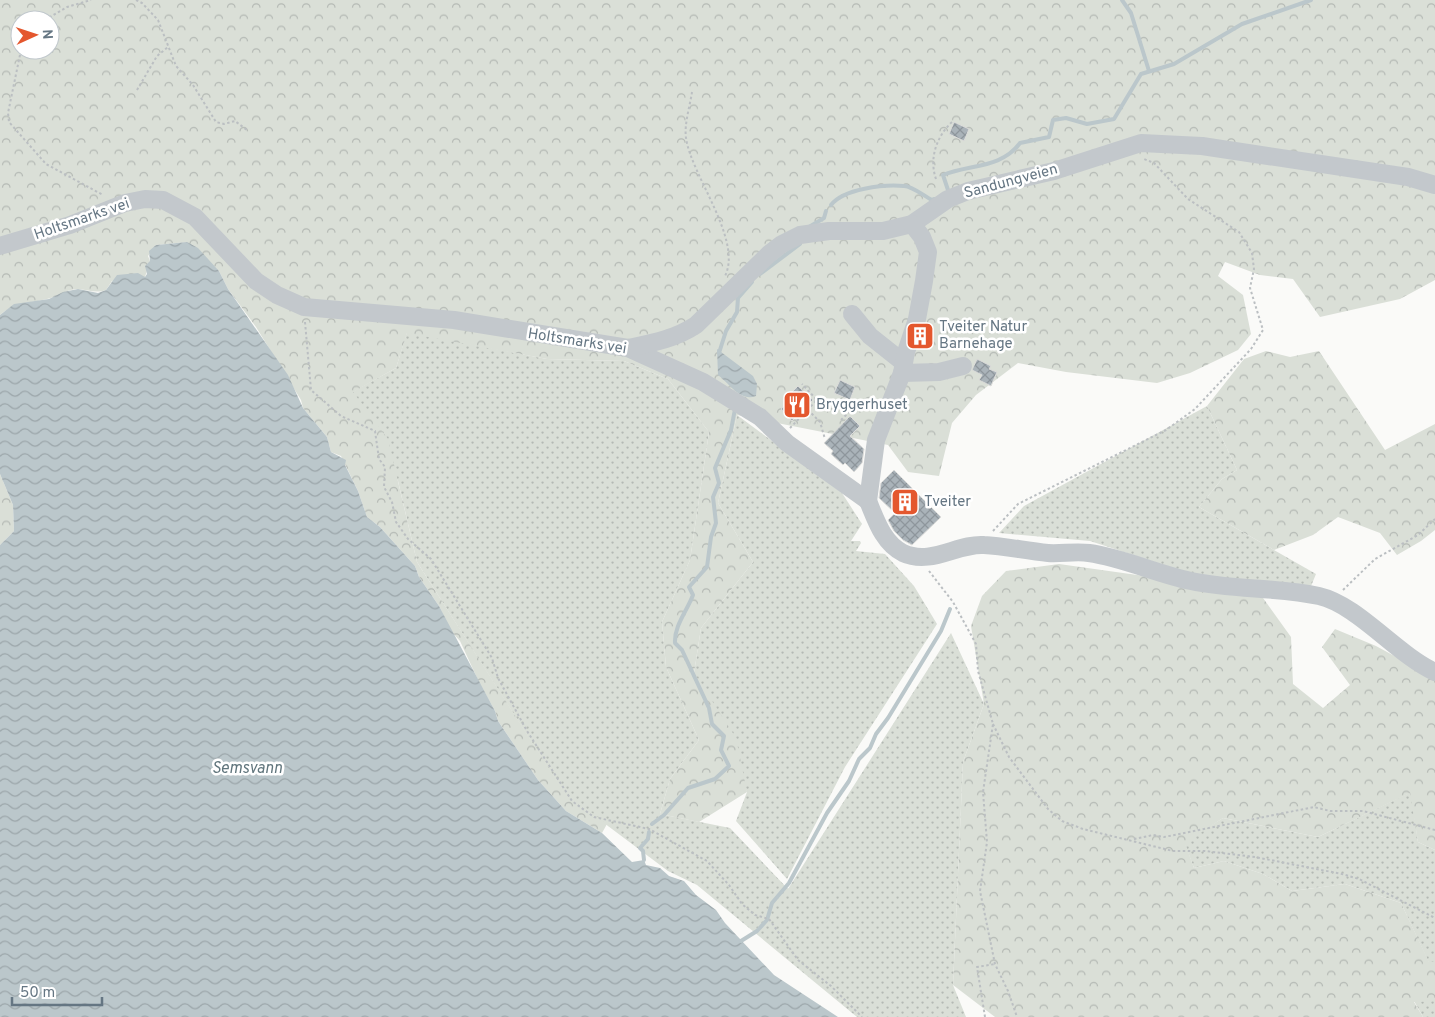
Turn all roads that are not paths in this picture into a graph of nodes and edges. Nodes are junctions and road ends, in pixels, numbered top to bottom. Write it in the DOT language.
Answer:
graph roads {
  1 [pos="1435,184"];
  2 [pos="912,224"];
  3 [pos="0,246"];
  4 [pos="852,314"];
  5 [pos="628,348"];
  6 [pos="963,366"];
  7 [pos="903,368"];
  8 [pos="868,501"];
  9 [pos="1435,672"];
  1 -- 2 [label="street, Sandungveien"];
  2 -- 5 [label="street, Sandungveien"];
  2 -- 7 [label="street"];
  3 -- 5 [label="street, Holtsmarks vei"];
  4 -- 7 [label="street"];
  5 -- 8 [label="street, Holtsmarks vei"];
  6 -- 7 [label="street"];
  7 -- 8 [label="street"];
  8 -- 9 [label="street"];
}
